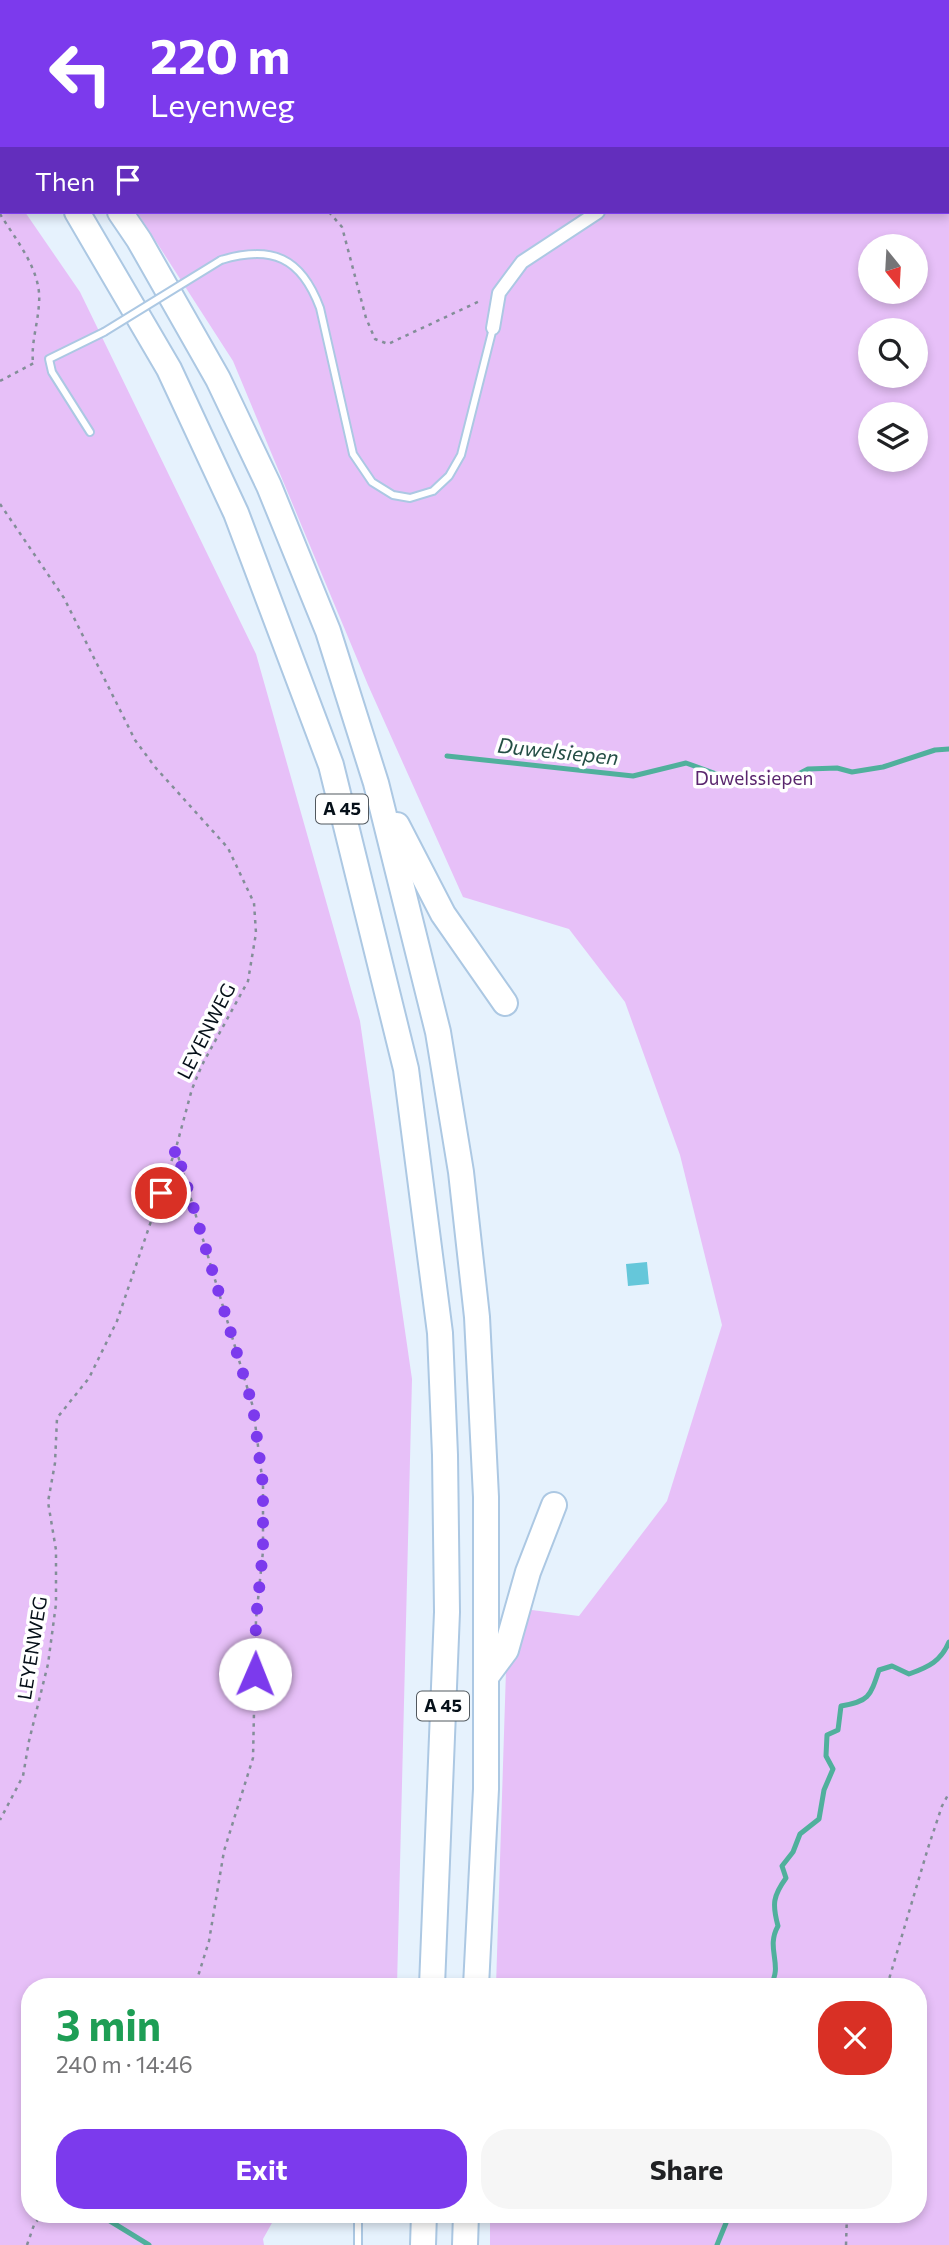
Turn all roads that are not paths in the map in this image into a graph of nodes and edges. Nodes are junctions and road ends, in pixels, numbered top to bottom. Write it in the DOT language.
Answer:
graph roads {
  1 [pos="78,214"];
  2 [pos="121,214"];
  3 [pos="595,214"];
  4 [pos="493,328"];
  5 [pos="90,432"];
  6 [pos="376,783"];
  7 [pos="505,1003"];
  8 [pos="554,1505"];
  9 [pos="486,1677"];
  10 [pos="433,1957"];
  11 [pos="422,1978"];
  12 [pos="432,1978"];
  13 [pos="477,1978"];
  14 [pos="358,2223"];
  15 [pos="424,2223"];
  16 [pos="466,2223"];
  17 [pos="358,2245"];
  18 [pos="423,2245"];
  19 [pos="465,2245"];
  1 -- 10 [label="highway, A 45"];
  2 -- 6 [label="highway, A 45"];
  3 -- 4 [label="street"];
  4 -- 5 [label="lane, bridge"];
  6 -- 7 [label="highway"];
  6 -- 9 [label="highway, A 45"];
  8 -- 9 [label="highway"];
  9 -- 13 [label="highway, A 45"];
  10 -- 11 [label="highway"];
  10 -- 12 [label="highway, A 45"];
  14 -- 17 [label="lane"];
  15 -- 18 [label="highway"];
  16 -- 19 [label="highway"];
}
